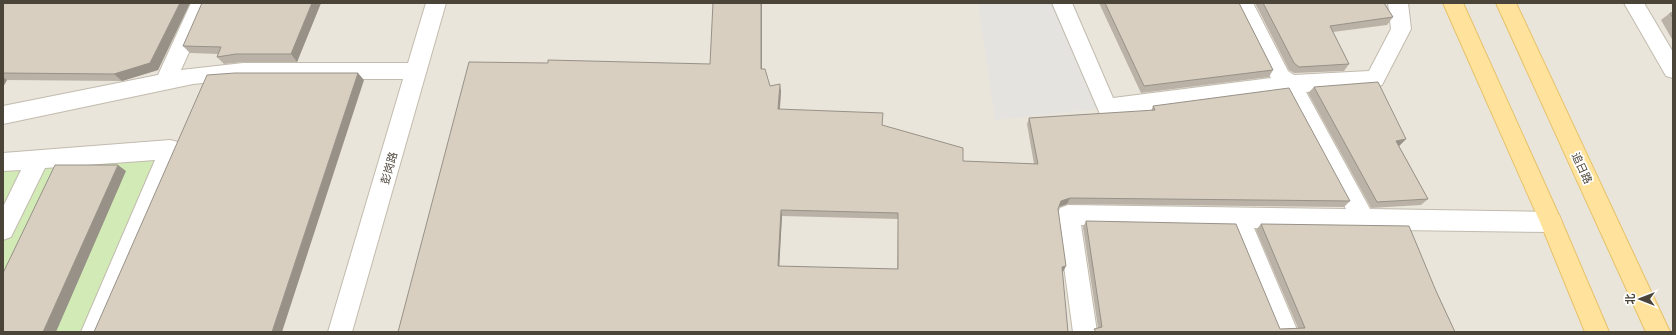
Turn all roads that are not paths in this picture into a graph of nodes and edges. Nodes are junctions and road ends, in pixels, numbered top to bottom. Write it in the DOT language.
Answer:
graph roads {
  1 [pos="201,3"];
  2 [pos="436,3"];
  3 [pos="1062,3"];
  4 [pos="1243,3"];
  5 [pos="1398,3"];
  6 [pos="1453,3"];
  7 [pos="1506,3"];
  8 [pos="1634,3"];
  9 [pos="1673,70"];
  10 [pos="417,71"];
  11 [pos="165,82"];
  12 [pos="1291,84"];
  13 [pos="3,115"];
  14 [pos="38,159"];
  15 [pos="3,162"];
  16 [pos="1239,218"];
  17 [pos="1364,220"];
  18 [pos="1551,222"];
  19 [pos="3,230"];
  20 [pos="93,332"];
  21 [pos="340,332"];
  22 [pos="1085,332"];
  23 [pos="1286,332"];
  24 [pos="1597,332"];
  25 [pos="1658,332"];
  1 -- 11 [label="street"];
  2 -- 10 [label="street, 彭岗路"];
  3 -- 12 [label="street"];
  4 -- 12 [label="street"];
  5 -- 12 [label="street"];
  6 -- 18 [label="main road"];
  7 -- 25 [label="main road, 追日路"];
  8 -- 9 [label="street"];
  10 -- 11 [label="street"];
  10 -- 21 [label="street, 彭岗路"];
  11 -- 13 [label="street"];
  12 -- 17 [label="street"];
  14 -- 15 [label="street"];
  14 -- 19 [label="street"];
  14 -- 20 [label="street"];
  16 -- 17 [label="street"];
  16 -- 22 [label="street"];
  16 -- 23 [label="street"];
  17 -- 18 [label="street"];
  18 -- 24 [label="main road"];
}
